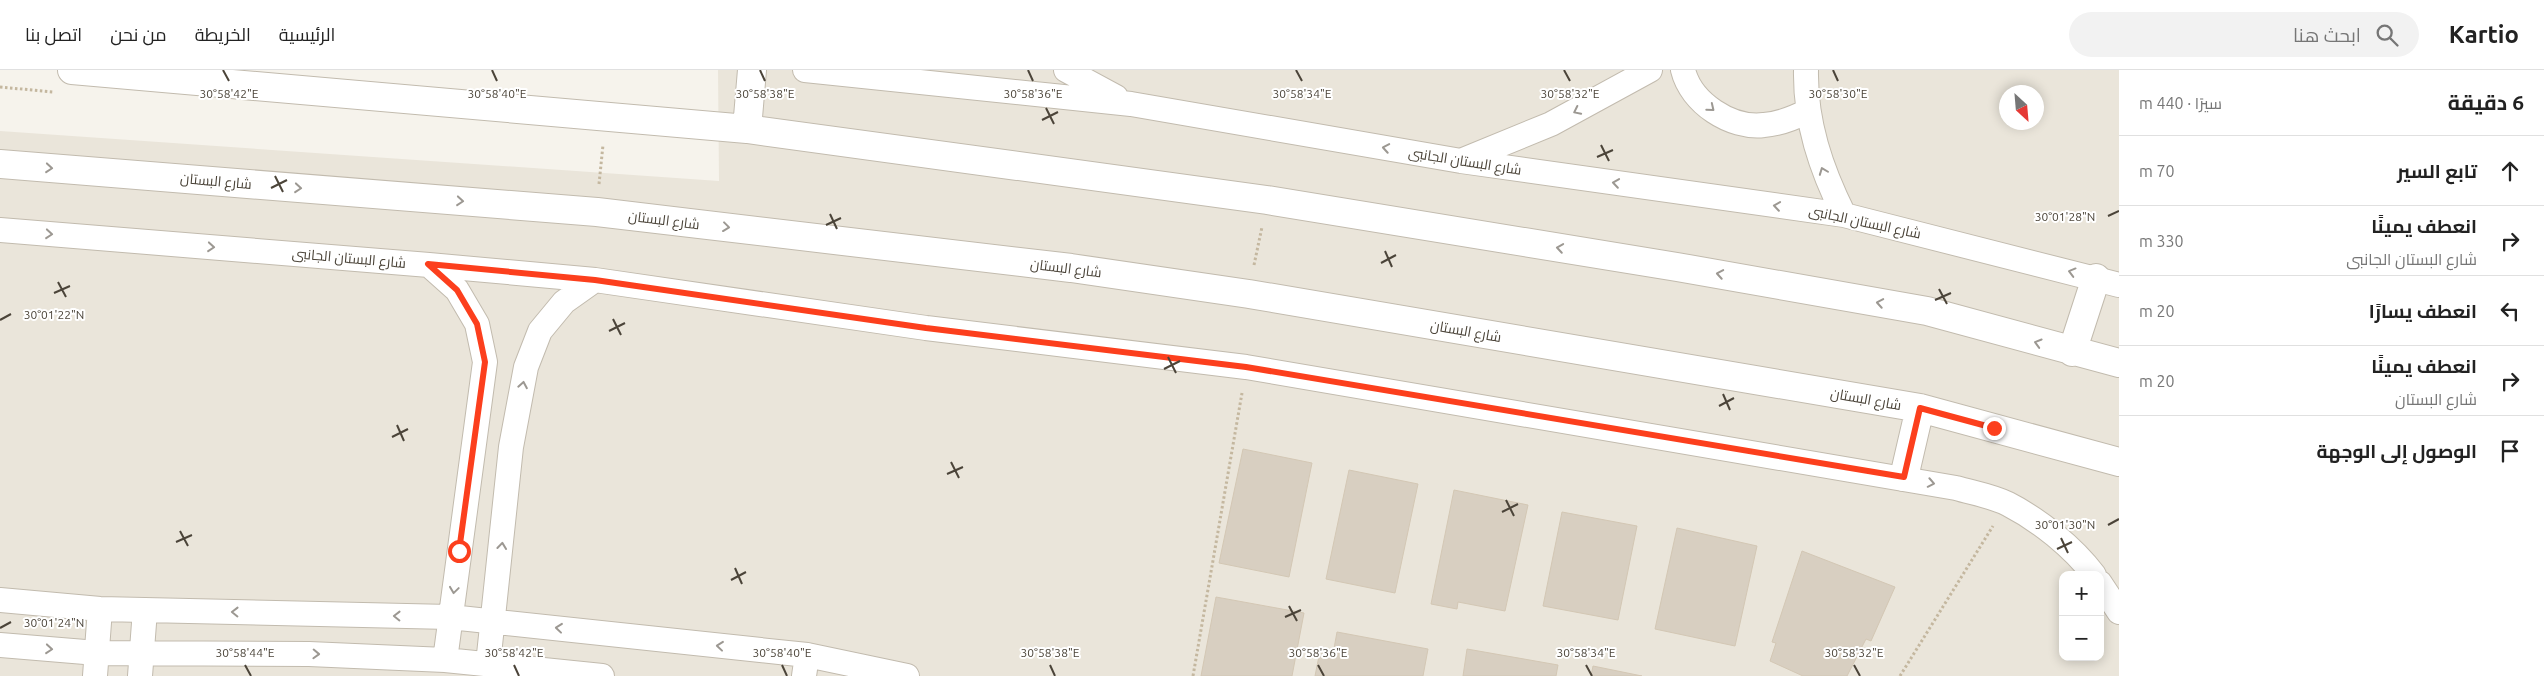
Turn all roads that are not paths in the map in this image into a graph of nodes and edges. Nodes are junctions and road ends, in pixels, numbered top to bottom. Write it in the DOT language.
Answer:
graph roads {
  1 [pos="752,70"];
  2 [pos="805,70"];
  3 [pos="1066,70"];
  4 [pos="1650,70"];
  5 [pos="1683,70"];
  6 [pos="1806,70"];
  7 [pos="65,81"];
  8 [pos="1131,104"];
  9 [pos="1808,111"];
  10 [pos="747,129"];
  11 [pos="1461,161"];
  12 [pos="0,164"];
  13 [pos="1844,215"];
  14 [pos="0,230"];
  15 [pos="428,264"];
  16 [pos="595,280"];
  17 [pos="2107,282"];
  18 [pos="2072,352"];
  19 [pos="2119,363"];
  20 [pos="1920,408"];
  21 [pos="2119,462"];
  22 [pos="1904,477"];
  23 [pos="2090,571"];
  24 [pos="2104,589"];
  25 [pos="0,600"];
  26 [pos="100,609"];
  27 [pos="145,610"];
  28 [pos="2119,612"];
  29 [pos="450,617"];
  30 [pos="494,621"];
  31 [pos="0,645"];
  32 [pos="142,652"];
  33 [pos="444,660"];
  34 [pos="96,664"];
  35 [pos="488,664"];
  36 [pos="805,666"];
  37 [pos="843,669"];
  38 [pos="140,676"];
  39 [pos="602,676"];
  40 [pos="907,676"];
  1 -- 10 [label="street"];
  2 -- 8 [label="street, شارع البستان الجانبى"];
  3 -- 8 [label="street"];
  4 -- 11 [label="street, one-way"];
  5 -- 9 [label="street, one-way"];
  6 -- 9 [label="street"];
  7 -- 10 [label="street"];
  11 -- 8 [label="street, شارع البستان الجانبى, one-way"];
  13 -- 9 [label="street, one-way"];
  18 -- 10 [label="street, one-way"];
  13 -- 11 [label="street, شارع البستان الجانبى, one-way"];
  12 -- 20 [label="street, شارع البستان, one-way"];
  17 -- 13 [label="street, شارع البستان الجانبى, one-way"];
  14 -- 15 [label="street, شارع البستان الجانبى, one-way"];
  15 -- 16 [label="street, شارع البستان الجانبى"];
  15 -- 29 [label="street, one-way"];
  16 -- 22 [label="street, شارع البستان الجانبى"];
  30 -- 16 [label="street, one-way"];
  17 -- 18 [label="street"];
  18 -- 19 [label="street"];
  20 -- 21 [label="street, شارع البستان"];
  20 -- 22 [label="street"];
  22 -- 23 [label="street, شارع البستان الجانبى, one-way"];
  24 -- 28 [label="street"];
  25 -- 26 [label="street"];
  26 -- 27 [label="street"];
  26 -- 34 [label="street"];
  29 -- 27 [label="street, one-way"];
  27 -- 32 [label="street"];
  29 -- 30 [label="street"];
  29 -- 33 [label="street"];
  30 -- 35 [label="street"];
  36 -- 30 [label="street, one-way"];
  31 -- 34 [label="street, one-way"];
  32 -- 33 [label="street, one-way"];
  32 -- 34 [label="street"];
  32 -- 38 [label="street"];
  33 -- 35 [label="street"];
  35 -- 39 [label="street"];
  36 -- 37 [label="street"];
  37 -- 40 [label="street"];
}
